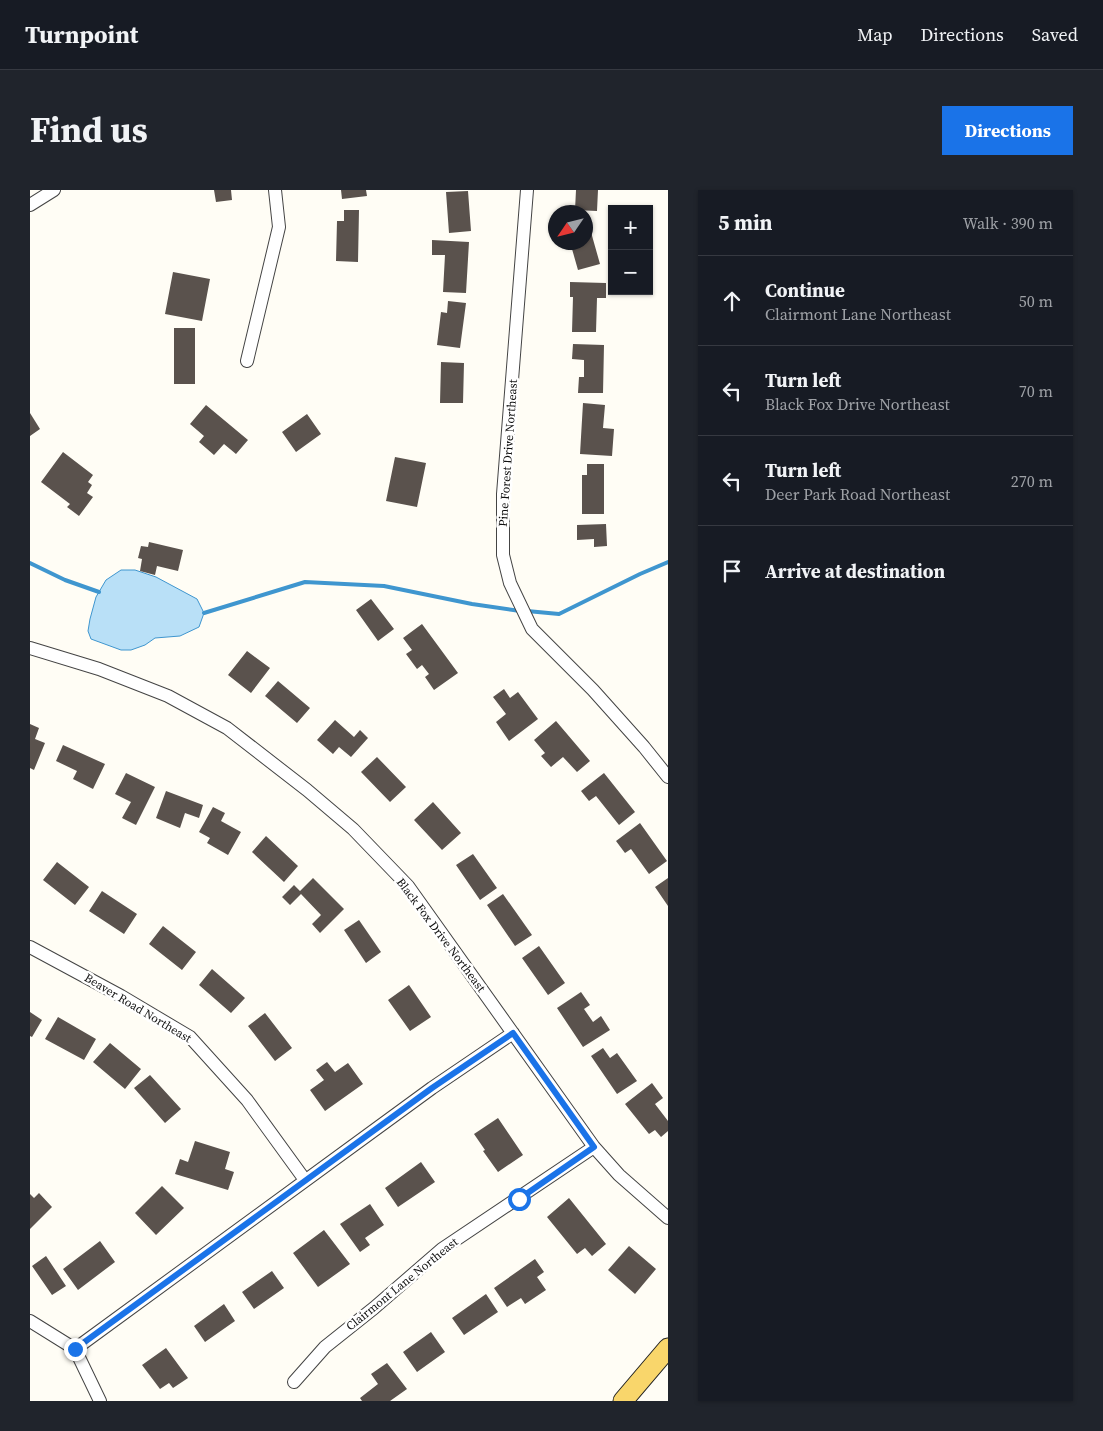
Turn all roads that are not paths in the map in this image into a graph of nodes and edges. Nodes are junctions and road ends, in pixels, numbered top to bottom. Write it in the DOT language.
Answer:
graph roads {
  1 [pos="54,190"];
  2 [pos="275,190"];
  3 [pos="528,190"];
  4 [pos="30,205"];
  5 [pos="247,361"];
  6 [pos="30,648"];
  7 [pos="668,777"];
  8 [pos="30,947"];
  9 [pos="513,1033"];
  10 [pos="594,1147"];
  11 [pos="305,1180"];
  12 [pos="668,1218"];
  13 [pos="30,1321"];
  14 [pos="668,1348"];
  15 [pos="75,1349"];
  16 [pos="294,1382"];
  17 [pos="100,1401"];
  18 [pos="623,1401"];
  1 -- 4 [label="street"];
  2 -- 5 [label="street"];
  3 -- 7 [label="street, Pine Forest Drive Northeast"];
  6 -- 9 [label="street, Black Fox Drive Northeast"];
  8 -- 11 [label="street, Beaver Road Northeast"];
  9 -- 10 [label="street, Black Fox Drive Northeast"];
  9 -- 11 [label="street"];
  10 -- 12 [label="street, Black Fox Drive Northeast"];
  10 -- 16 [label="street, Clairmont Lane Northeast"];
  11 -- 15 [label="street"];
  13 -- 15 [label="street"];
  14 -- 18 [label="main road"];
  15 -- 17 [label="street"];
}
